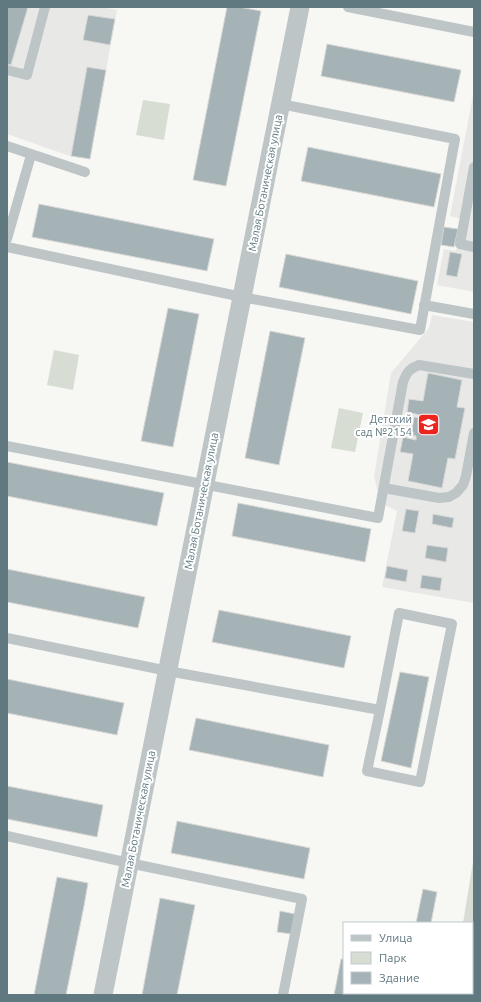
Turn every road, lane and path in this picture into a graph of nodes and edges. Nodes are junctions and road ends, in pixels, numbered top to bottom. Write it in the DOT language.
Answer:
graph roads {
  1 [pos="45,7"];
  2 [pos="300,7"];
  3 [pos="348,7"];
  4 [pos="474,32"];
  5 [pos="7,70"];
  6 [pos="281,104"];
  7 [pos="7,146"];
  8 [pos="31,155"];
  9 [pos="474,167"];
  10 [pos="84,172"];
  11 [pos="7,239"];
  12 [pos="7,247"];
  13 [pos="474,247"];
  14 [pos="242,297"];
  15 [pos="424,305"];
  16 [pos="474,314"];
  17 [pos="474,374"];
  18 [pos="474,433"];
  19 [pos="7,446"];
  20 [pos="204,484"];
  21 [pos="384,488"];
  22 [pos="7,638"];
  23 [pos="168,671"];
  24 [pos="380,710"];
  25 [pos="7,836"];
  26 [pos="129,863"];
  27 [pos="103,995"];
  28 [pos="283,995"];
  1 -- 5 [label="lane"];
  2 -- 6 [label="street, Малая Ботаническая улица"];
  3 -- 4 [label="lane"];
  6 -- 14 [label="street, Малая Ботаническая улица"];
  6 -- 15 [label="lane"];
  7 -- 8 [label="lane"];
  8 -- 10 [label="lane"];
  8 -- 11 [label="lane"];
  9 -- 13 [label="lane"];
  12 -- 14 [label="lane"];
  14 -- 15 [label="lane"];
  14 -- 20 [label="street, Малая Ботаническая улица"];
  15 -- 16 [label="lane"];
  17 -- 21 [label="lane"];
  18 -- 21 [label="lane"];
  19 -- 20 [label="lane"];
  20 -- 21 [label="lane"];
  20 -- 23 [label="street, Малая Ботаническая улица"];
  22 -- 23 [label="lane"];
  23 -- 24 [label="lane"];
  23 -- 26 [label="street, Малая Ботаническая улица"];
  24 -- 24 [label="lane"];
  25 -- 26 [label="lane"];
  26 -- 27 [label="street, Малая Ботаническая улица"];
  26 -- 28 [label="lane"];
}
